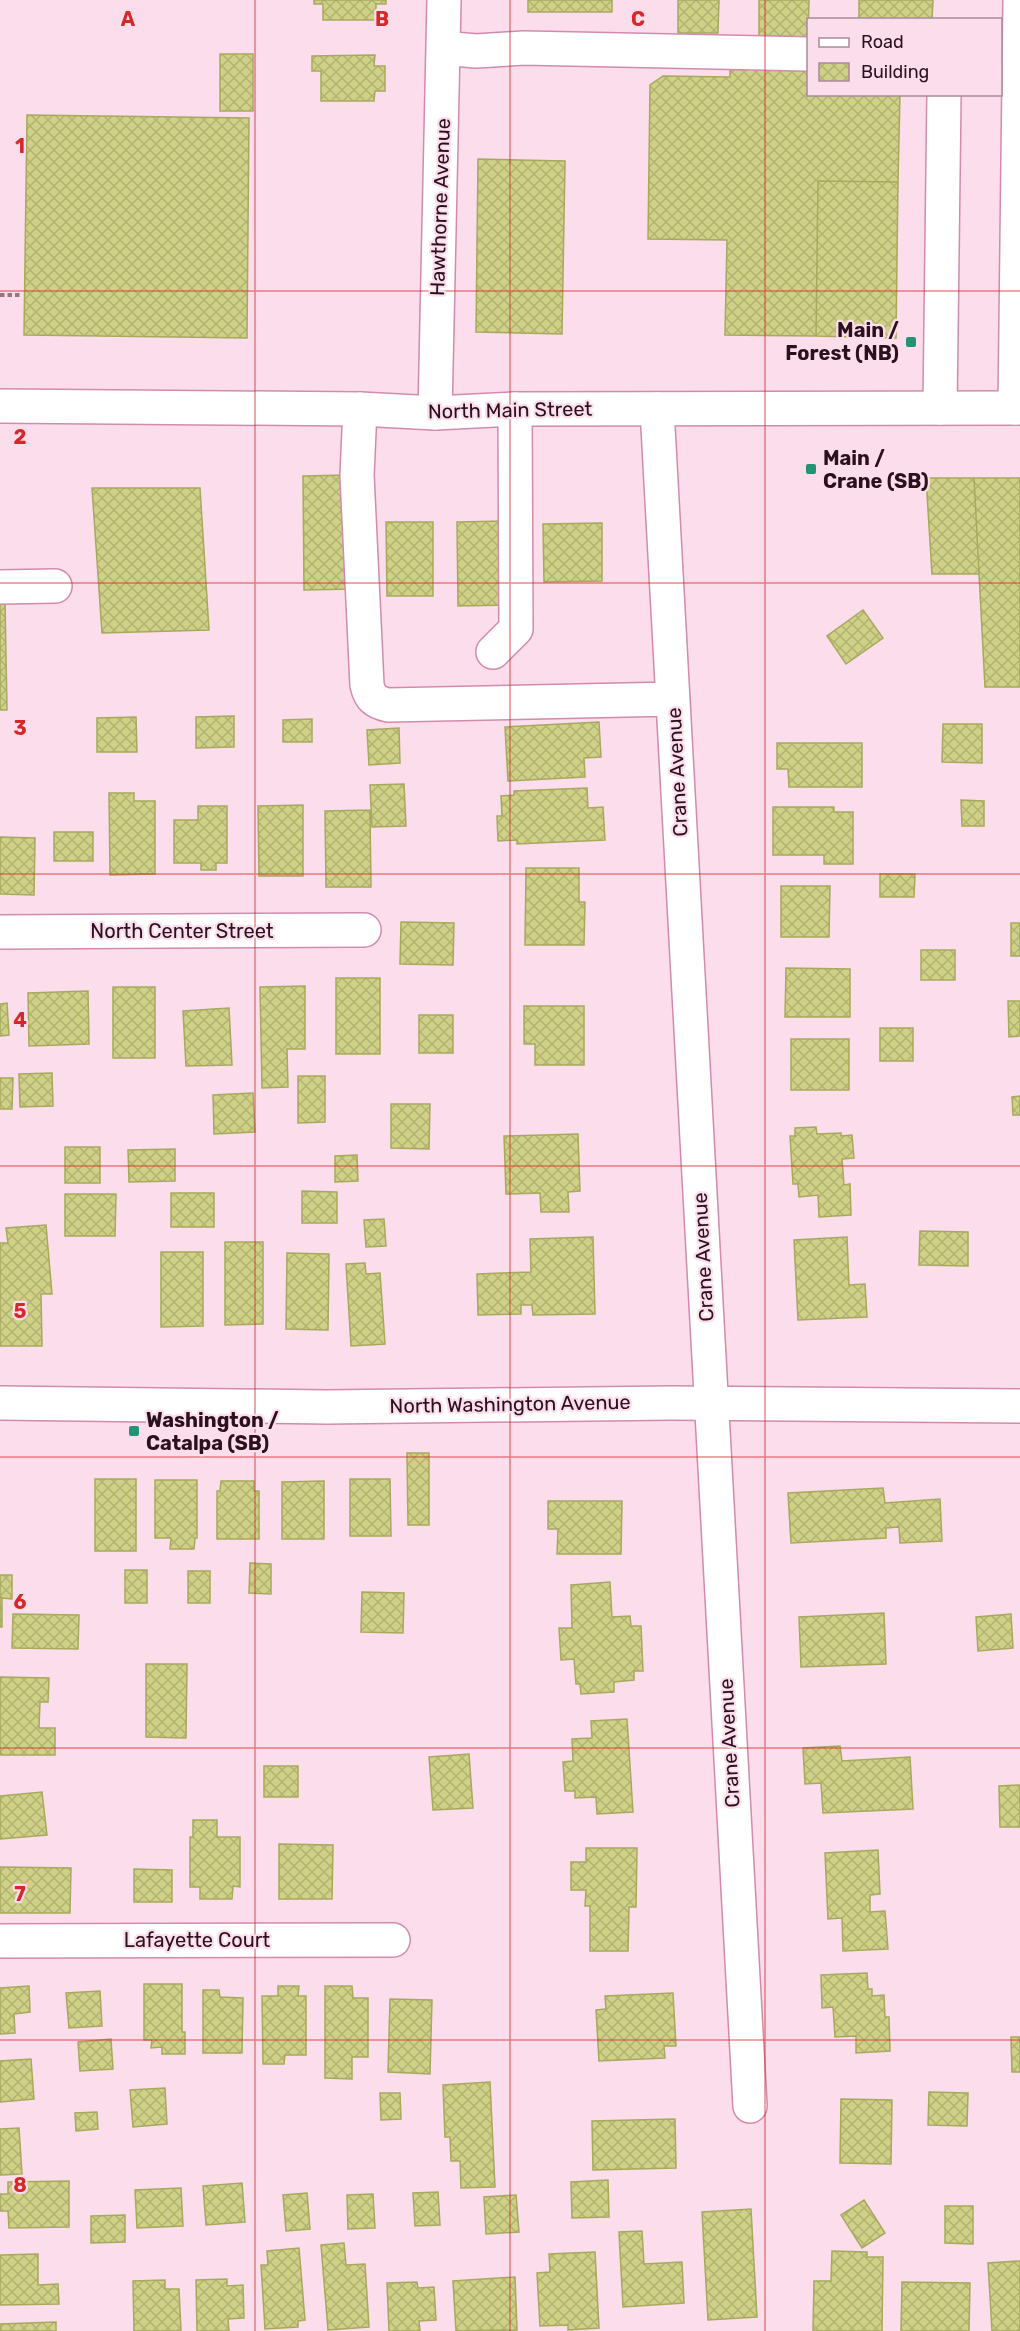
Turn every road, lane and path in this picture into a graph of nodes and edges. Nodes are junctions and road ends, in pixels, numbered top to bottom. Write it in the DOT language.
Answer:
graph roads {
  1 [pos="444,0"];
  2 [pos="1020,0"];
  3 [pos="443,48"];
  4 [pos="1013,53"];
  5 [pos="807,54"];
  6 [pos="944,96"];
  7 [pos="0,296"];
  8 [pos="22,296"];
  9 [pos="0,406"];
  10 [pos="940,408"];
  11 [pos="1017,408"];
  12 [pos="360,409"];
  13 [pos="515,409"];
  14 [pos="657,409"];
  15 [pos="435,413"];
  16 [pos="55,586"];
  17 [pos="0,587"];
  18 [pos="493,652"];
  19 [pos="673,699"];
  20 [pos="364,930"];
  21 [pos="0,932"];
  22 [pos="0,1403"];
  23 [pos="711,1403"];
  24 [pos="1020,1406"];
  25 [pos="393,1940"];
  26 [pos="0,1941"];
  27 [pos="750,2106"];
  1 -- 3 [label="street, Hawthorne Avenue"];
  2 -- 4 [label="street"];
  3 -- 5 [label="street"];
  3 -- 15 [label="street, Hawthorne Avenue"];
  4 -- 11 [label="street"];
  6 -- 10 [label="street"];
  7 -- 8 [label="path"];
  9 -- 12 [label="street, North Main Street"];
  10 -- 11 [label="street, North Main Street"];
  10 -- 14 [label="street, North Main Street"];
  12 -- 15 [label="street, North Main Street"];
  12 -- 19 [label="street"];
  13 -- 14 [label="street, North Main Street"];
  13 -- 15 [label="street, North Main Street"];
  13 -- 18 [label="street"];
  14 -- 19 [label="street, Crane Avenue"];
  16 -- 17 [label="street"];
  19 -- 23 [label="street, Crane Avenue"];
  20 -- 21 [label="street, North Center Street"];
  22 -- 23 [label="street, North Washington Avenue"];
  23 -- 24 [label="street, North Washington Avenue"];
  23 -- 27 [label="street, Crane Avenue"];
  25 -- 26 [label="street, Lafayette Court"];
}
